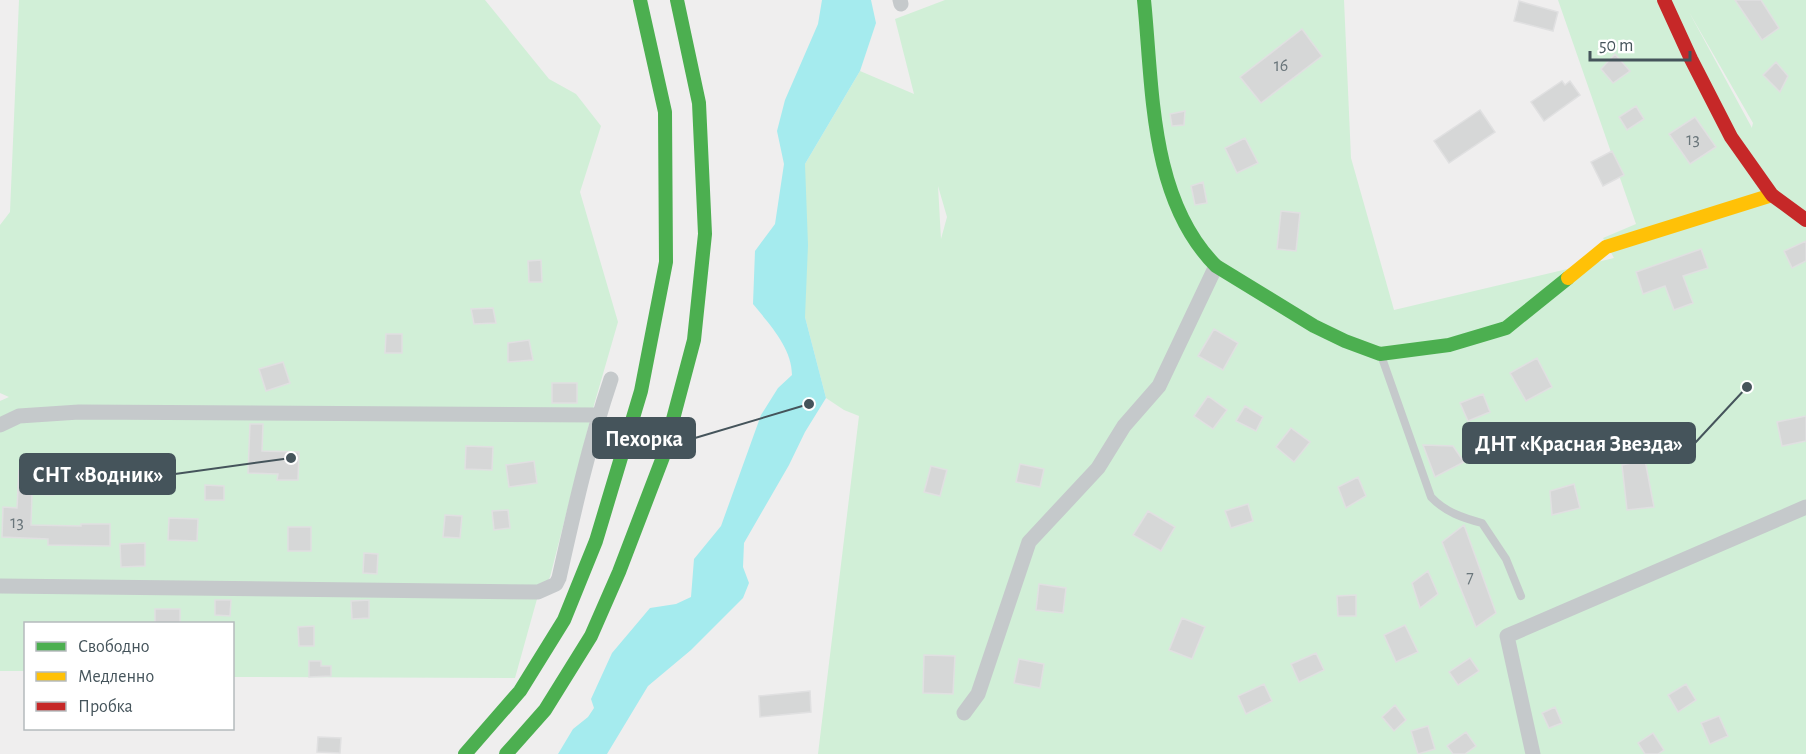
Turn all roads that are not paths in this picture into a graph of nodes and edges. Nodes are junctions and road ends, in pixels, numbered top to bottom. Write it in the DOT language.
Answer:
graph roads {
  1 [pos="640,0"];
  2 [pos="677,0"];
  3 [pos="1144,0"];
  4 [pos="1664,0"];
  5 [pos="1772,195"];
  6 [pos="1806,220"];
  7 [pos="1216,266"];
  8 [pos="1380,354"];
  9 [pos="610,380"];
  10 [pos="599,415"];
  11 [pos="0,425"];
  12 [pos="1806,507"];
  13 [pos="0,586"];
  14 [pos="1521,596"];
  15 [pos="964,713"];
  16 [pos="465,754"];
  17 [pos="506,754"];
  18 [pos="1533,754"];
  1 -- 16 [label="main road"];
  2 -- 17 [label="main road"];
  3 -- 7 [label="main road"];
  4 -- 5 [label="main road"];
  5 -- 6 [label="main road"];
  5 -- 8 [label="main road"];
  7 -- 8 [label="main road"];
  7 -- 15 [label="street"];
  8 -- 14 [label="lane"];
  9 -- 10 [label="street"];
  10 -- 11 [label="street"];
  10 -- 13 [label="street"];
  12 -- 18 [label="street"];
}
